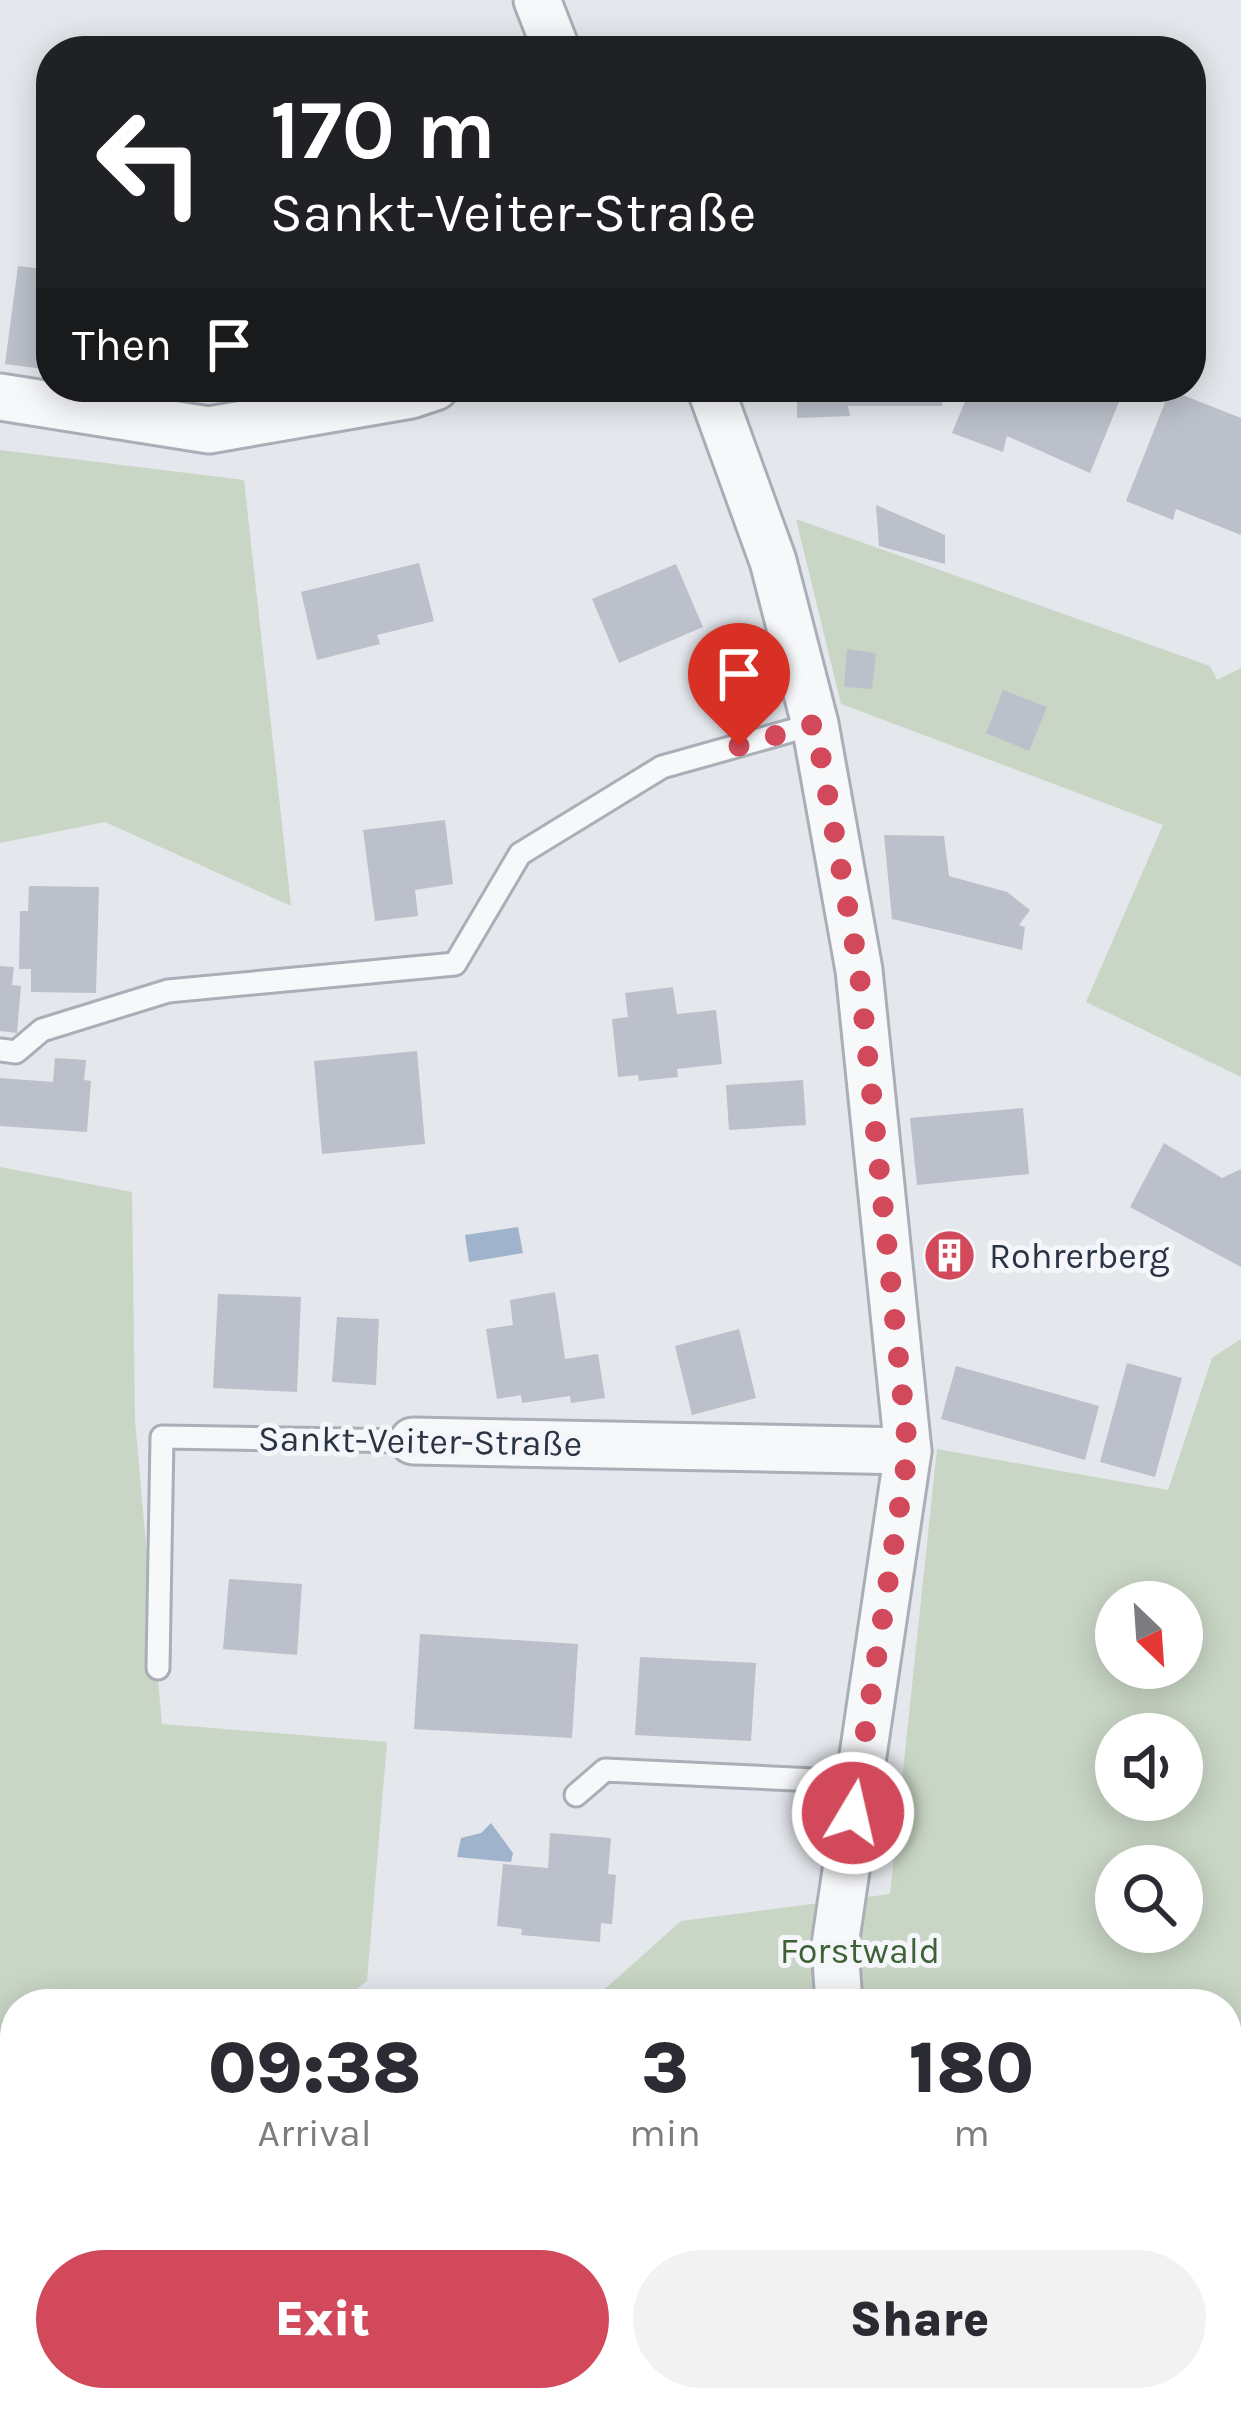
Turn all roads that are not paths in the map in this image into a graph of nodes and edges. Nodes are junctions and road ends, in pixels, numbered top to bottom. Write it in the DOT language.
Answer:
graph roads {
  1 [pos="537,0"];
  2 [pos="550,36"];
  3 [pos="0,397"];
  4 [pos="370,402"];
  5 [pos="715,402"];
  6 [pos="815,724"];
  7 [pos="0,1050"];
  8 [pos="413,1441"];
  9 [pos="908,1451"];
  10 [pos="158,1668"];
  11 [pos="857,1782"];
  12 [pos="576,1795"];
  13 [pos="838,1989"];
  1 -- 2 [label="street"];
  3 -- 4 [label="street"];
  5 -- 6 [label="street"];
  6 -- 7 [label="lane"];
  6 -- 9 [label="street"];
  8 -- 9 [label="street, Sankt-Veiter-Straße"];
  8 -- 10 [label="lane, Sankt-Veiter-Straße"];
  9 -- 11 [label="street"];
  11 -- 12 [label="lane"];
  11 -- 13 [label="street"];
}
